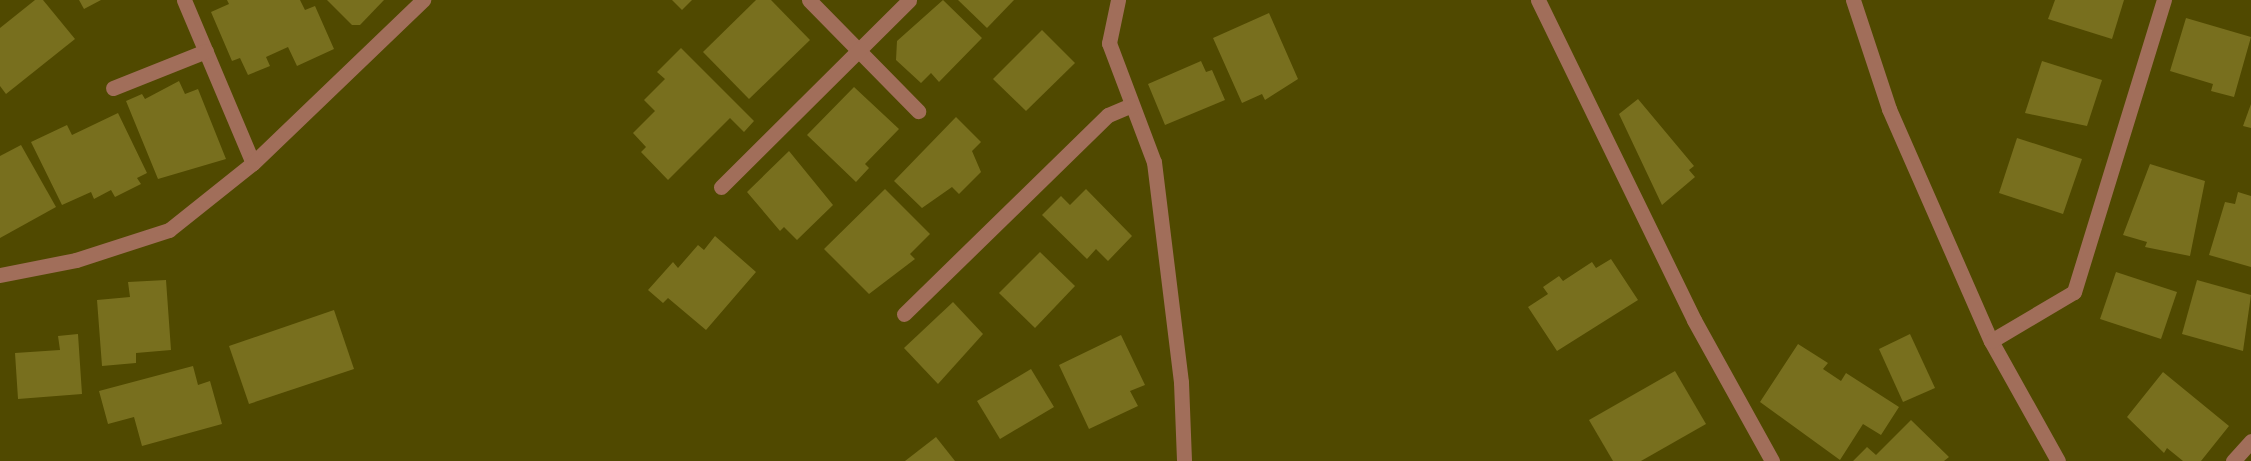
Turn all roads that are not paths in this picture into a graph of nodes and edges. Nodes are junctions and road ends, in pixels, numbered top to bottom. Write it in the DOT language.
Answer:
graph roads {
  1 [pos="184,0"];
  2 [pos="423,0"];
  3 [pos="809,0"];
  4 [pos="909,0"];
  5 [pos="1118,0"];
  6 [pos="1538,0"];
  7 [pos="1853,0"];
  8 [pos="2164,0"];
  9 [pos="206,51"];
  10 [pos="860,51"];
  11 [pos="113,88"];
  12 [pos="1131,105"];
  13 [pos="918,111"];
  14 [pos="253,163"];
  15 [pos="721,187"];
  16 [pos="0,275"];
  17 [pos="904,314"];
  18 [pos="1991,340"];
  19 [pos="2251,441"];
  20 [pos="1184,461"];
  21 [pos="1772,461"];
  22 [pos="2058,461"];
  23 [pos="2233,461"];
  1 -- 9 [label="street"];
  2 -- 14 [label="street"];
  3 -- 10 [label="street"];
  4 -- 10 [label="street"];
  5 -- 12 [label="street"];
  6 -- 21 [label="street"];
  7 -- 18 [label="street"];
  8 -- 18 [label="street"];
  9 -- 11 [label="street"];
  9 -- 14 [label="street"];
  10 -- 13 [label="street"];
  10 -- 15 [label="street"];
  12 -- 17 [label="street"];
  12 -- 20 [label="street"];
  14 -- 16 [label="street"];
  18 -- 22 [label="street"];
  19 -- 23 [label="street"];
}
